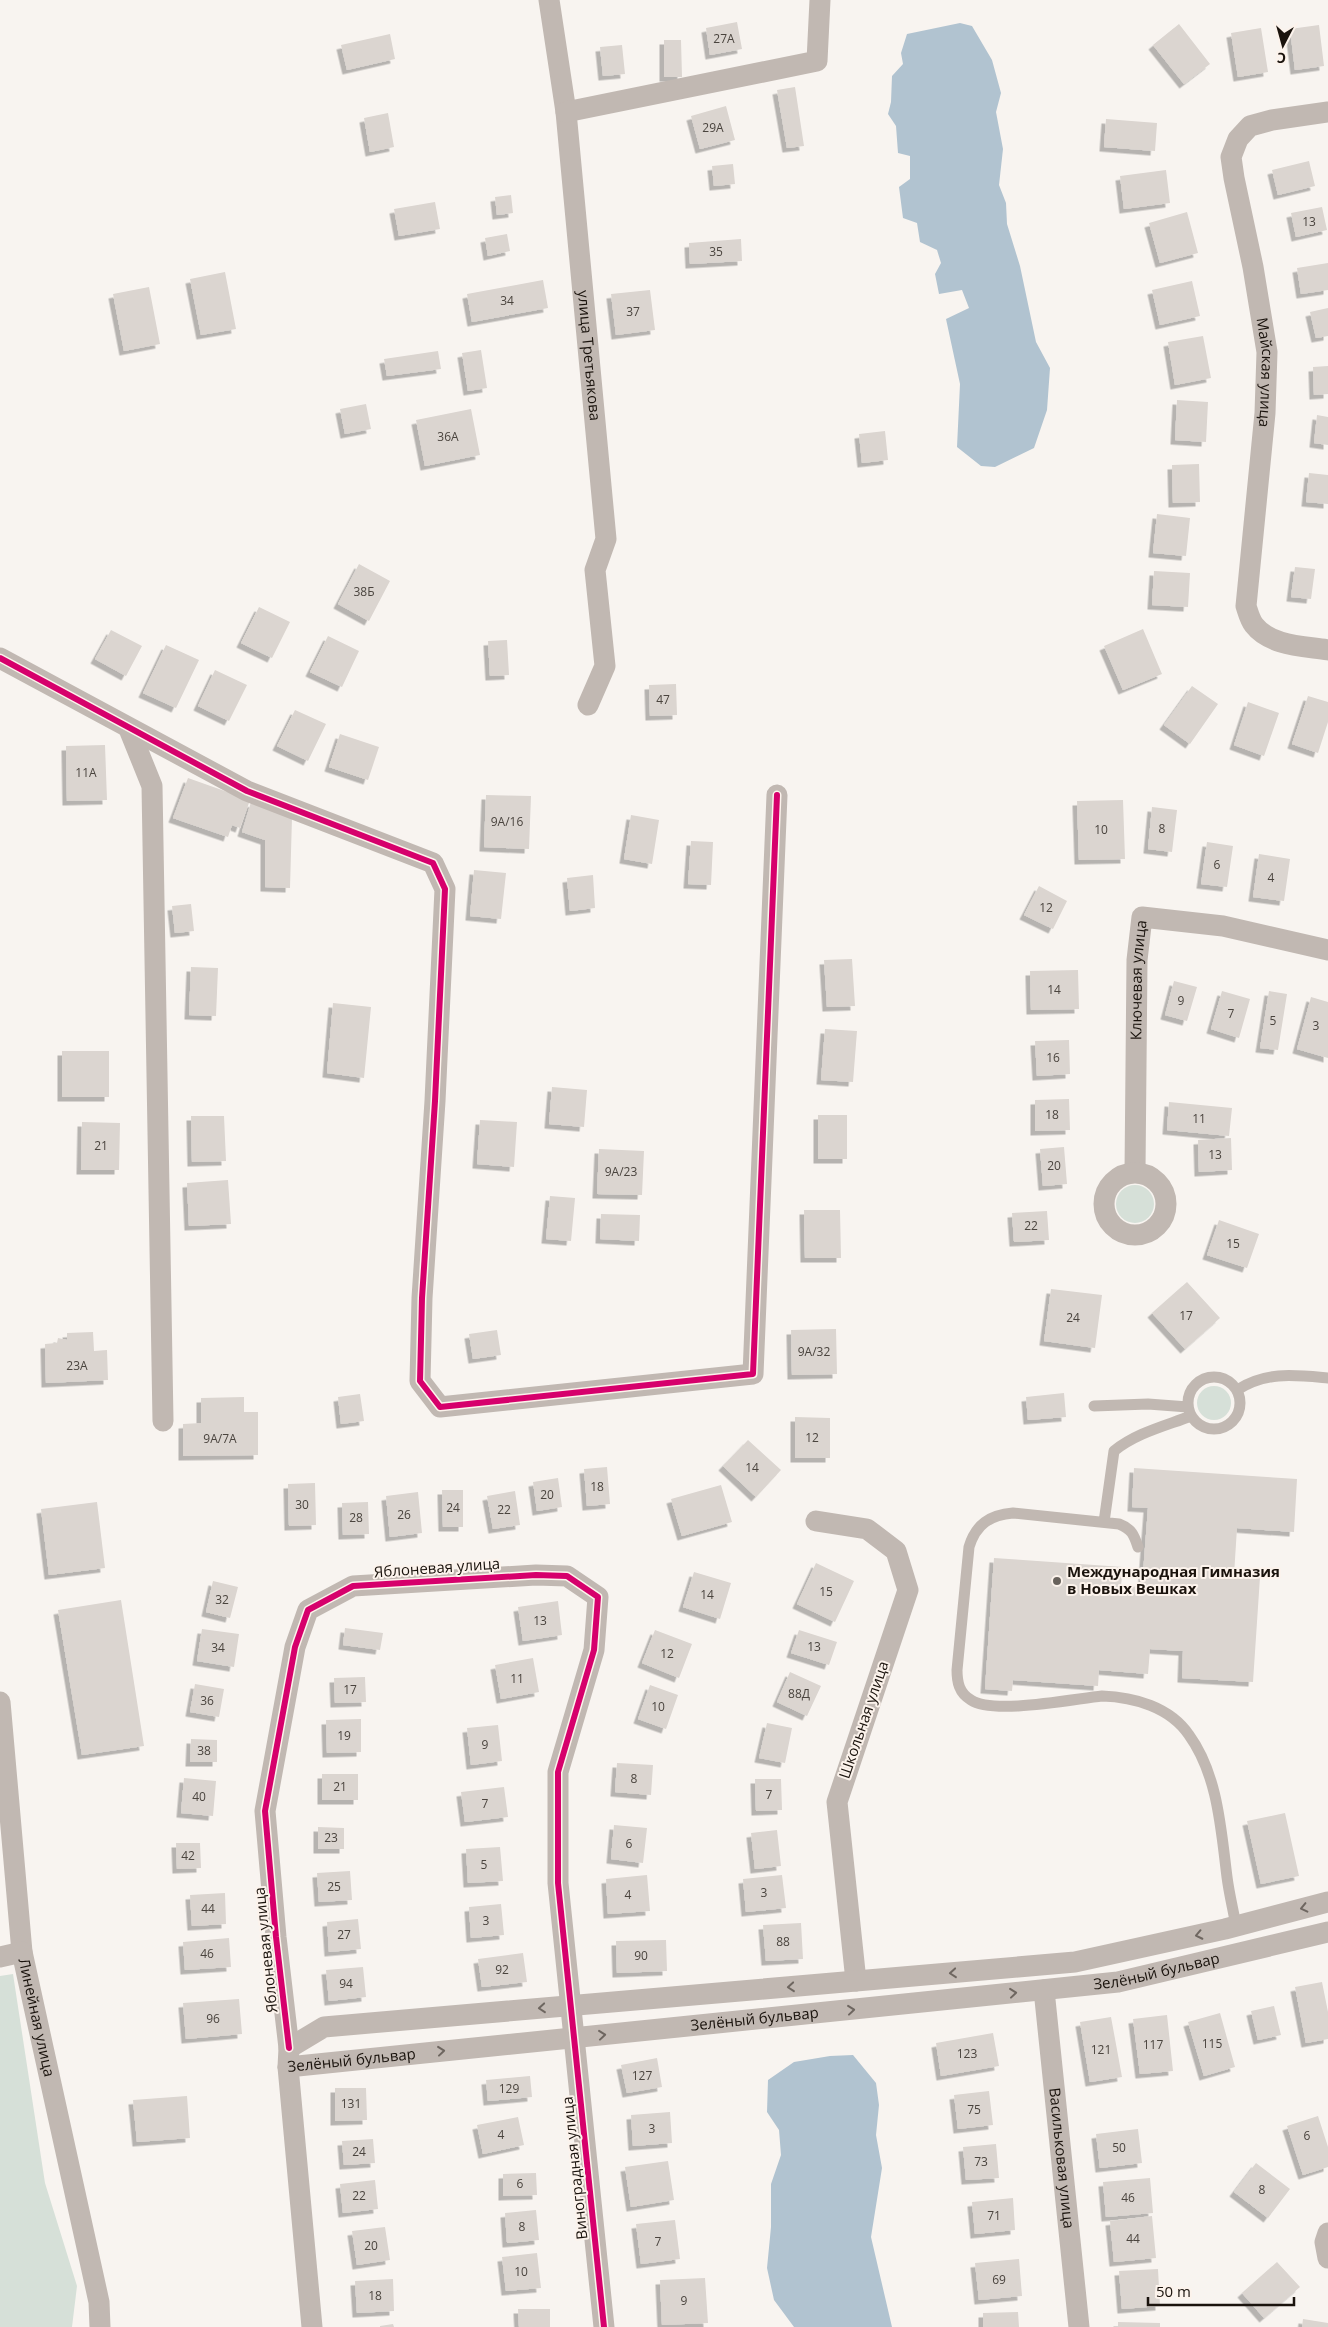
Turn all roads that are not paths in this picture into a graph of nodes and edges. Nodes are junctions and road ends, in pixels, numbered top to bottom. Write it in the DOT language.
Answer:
graph roads {
  1 [pos="549,0"];
  2 [pos="820,0"];
  3 [pos="566,112"];
  4 [pos="1328,112"];
  5 [pos="1328,650"];
  6 [pos="0,658"];
  7 [pos="588,705"];
  8 [pos="129,729"];
  9 [pos="777,795"];
  10 [pos="1328,950"];
  11 [pos="1135,1172"];
  12 [pos="1328,1378"];
  13 [pos="1236,1390"];
  14 [pos="1094,1406"];
  15 [pos="1189,1412"];
  16 [pos="163,1421"];
  17 [pos="816,1521"];
  18 [pos="1104,1522"];
  19 [pos="1138,1548"];
  20 [pos="0,1715"];
  21 [pos="1328,1902"];
  22 [pos="1236,1926"];
  23 [pos="1328,1932"];
  24 [pos="22,1952"];
  25 [pos="0,1956"];
  26 [pos="856,1981"];
  27 [pos="1044,1990"];
  28 [pos="569,2006"];
  29 [pos="573,2038"];
  30 [pos="289,2057"];
  31 [pos="1328,2233"];
  32 [pos="1328,2258"];
  33 [pos="100,2327"];
  34 [pos="312,2327"];
  35 [pos="604,2327"];
  36 [pos="1079,2327"];
  1 -- 3 [label="street, улица Третьякова"];
  2 -- 3 [label="street"];
  3 -- 7 [label="street, улица Третьякова"];
  4 -- 5 [label="street, Майская улица"];
  6 -- 8 [label="street"];
  8 -- 9 [label="street"];
  8 -- 16 [label="street"];
  10 -- 11 [label="street, Ключевая улица"];
  12 -- 13 [label="lane"];
  13 -- 15 [label="lane"];
  13 -- 15 [label="lane"];
  14 -- 15 [label="lane"];
  15 -- 18 [label="lane"];
  17 -- 26 [label="street, Школьная улица"];
  18 -- 19 [label="lane"];
  18 -- 22 [label="lane"];
  20 -- 24 [label="street, Линейная улица"];
  21 -- 22 [label="street, Зелёный бульвар, one-way"];
  22 -- 26 [label="street, Зелёный бульвар, one-way"];
  23 -- 27 [label="street, Зелёный бульвар"];
  24 -- 25 [label="street"];
  24 -- 33 [label="street, Линейная улица"];
  26 -- 28 [label="street, Зелёный бульвар, one-way"];
  29 -- 27 [label="street, Зелёный бульвар, one-way"];
  27 -- 36 [label="street, Васильковая улица"];
  28 -- 29 [label="street, Виноградная улица"];
  28 -- 30 [label="street, Зелёный бульвар, one-way"];
  28 -- 30 [label="street, Яблоневая улица"];
  30 -- 29 [label="street, Зелёный бульвар, one-way"];
  29 -- 35 [label="street, Виноградная улица"];
  30 -- 34 [label="street"];
  31 -- 32 [label="street"];
}
